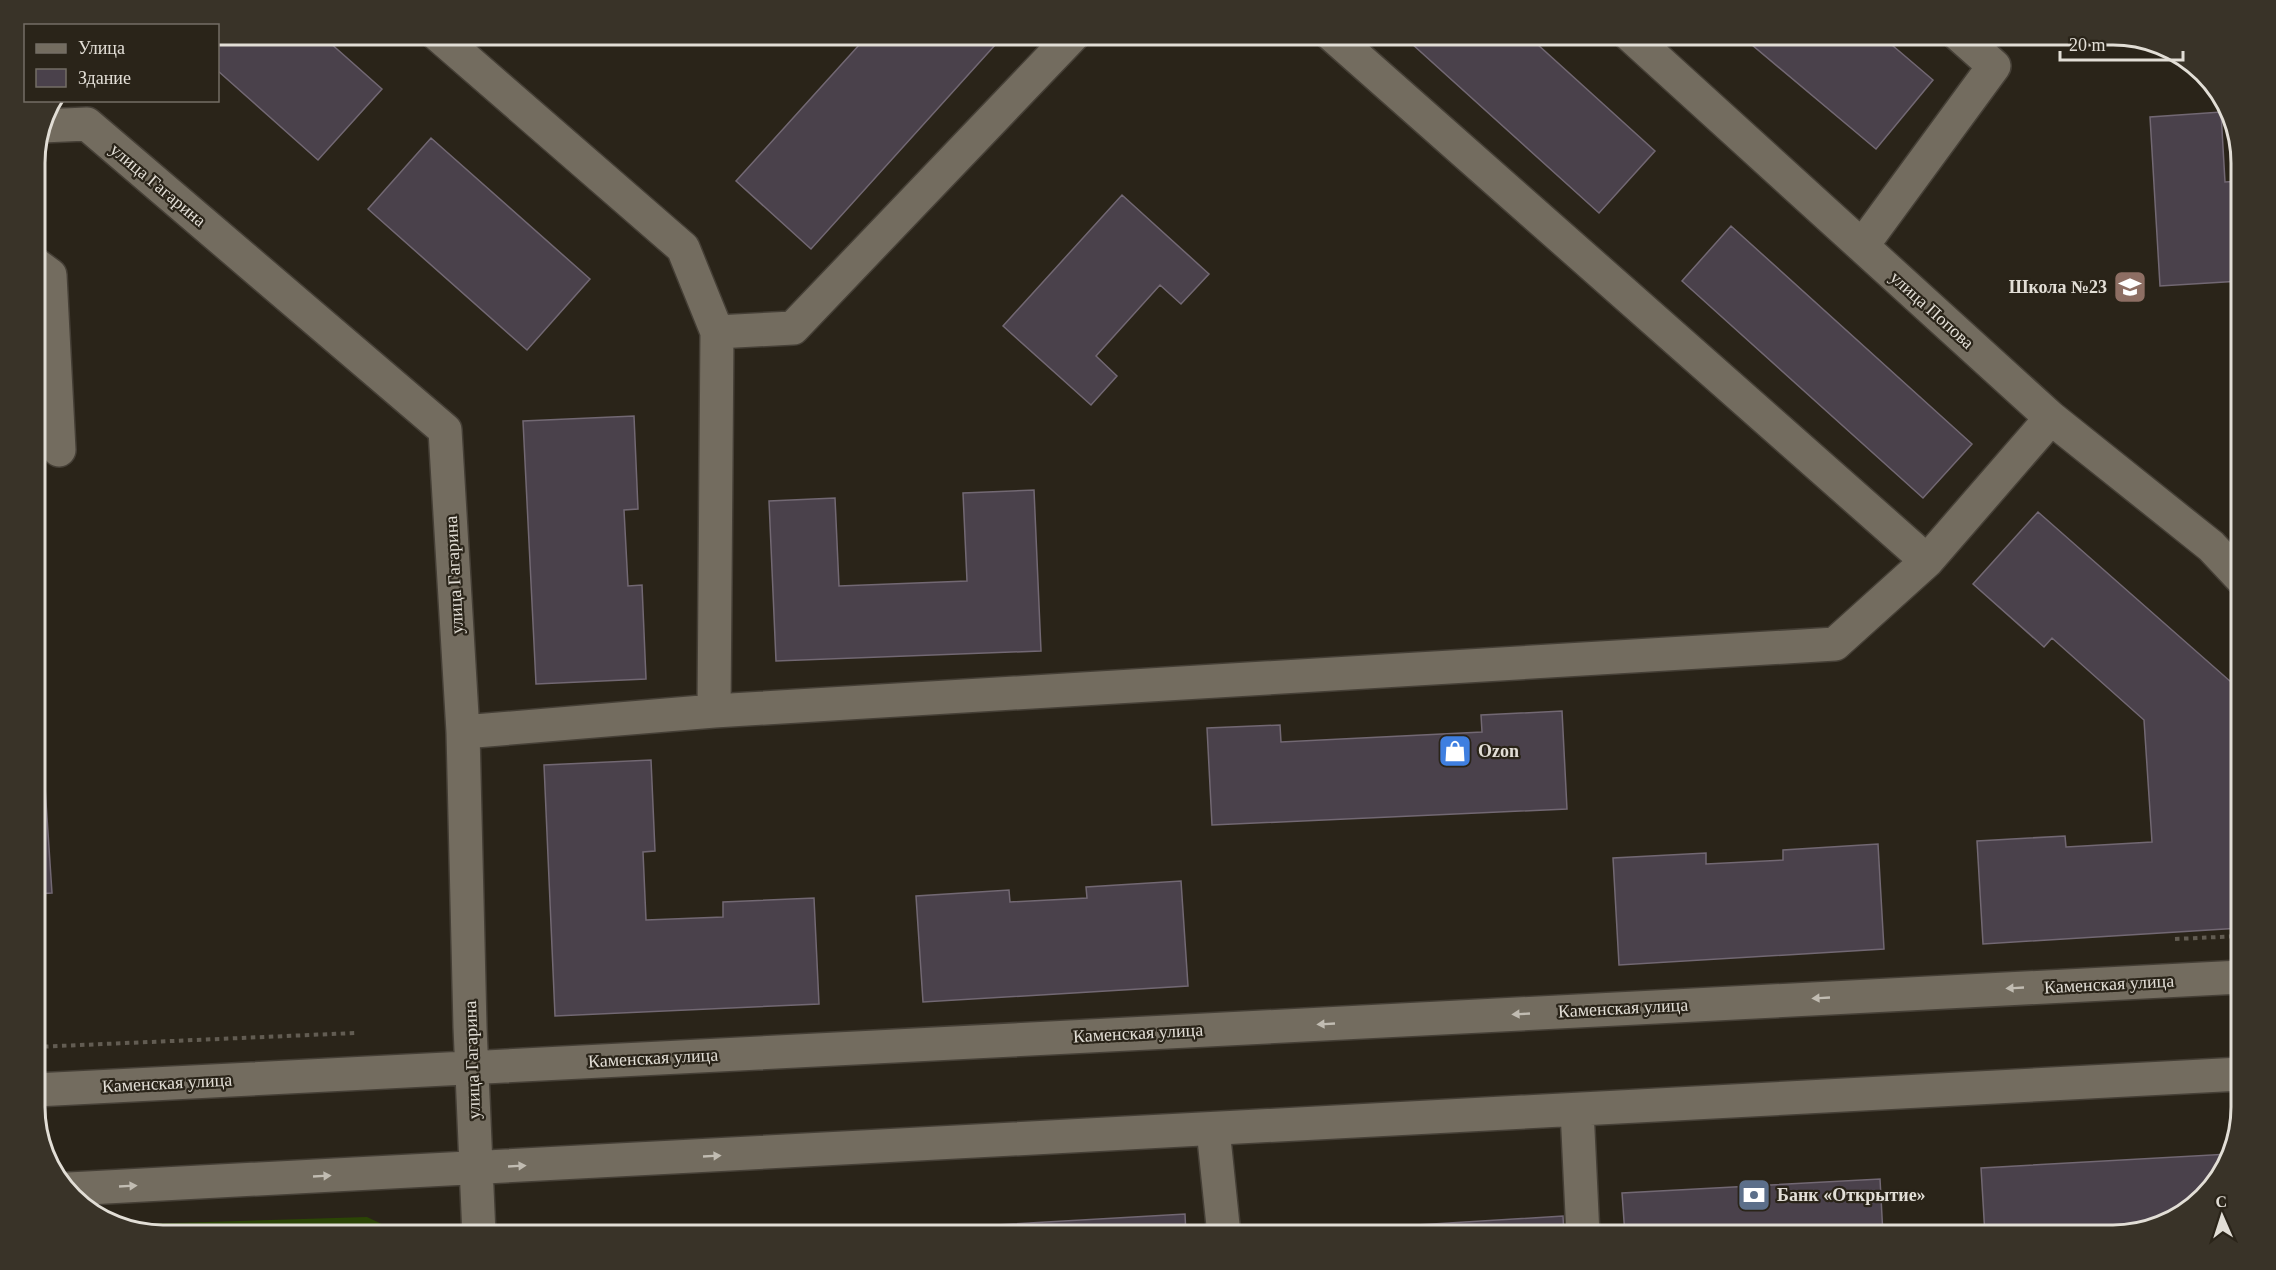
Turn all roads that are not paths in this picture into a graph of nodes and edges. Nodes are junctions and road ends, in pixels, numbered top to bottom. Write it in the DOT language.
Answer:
graph roads {
  1 [pos="451,45"];
  2 [pos="1063,45"];
  3 [pos="1343,45"];
  4 [pos="1641,45"];
  5 [pos="1970,45"];
  6 [pos="51,126"];
  7 [pos="1862,246"];
  8 [pos="45,271"];
  9 [pos="717,332"];
  10 [pos="2051,418"];
  11 [pos="59,450"];
  12 [pos="2226,549"];
  13 [pos="1928,561"];
  14 [pos="714,711"];
  15 [pos="463,732"];
  16 [pos="2231,978"];
  17 [pos="472,1068"];
  18 [pos="2231,1075"];
  19 [pos="45,1089"];
  20 [pos="1577,1110"];
  21 [pos="1214,1129"];
  22 [pos="476,1169"];
  23 [pos="79,1189"];
  24 [pos="479,1225"];
  25 [pos="1223,1225"];
  26 [pos="1582,1225"];
  1 -- 9 [label="street"];
  2 -- 9 [label="street"];
  3 -- 13 [label="street"];
  4 -- 7 [label="street, улица Попова"];
  5 -- 7 [label="street"];
  6 -- 15 [label="street, улица Гагарина"];
  7 -- 10 [label="street, улица Попова"];
  8 -- 11 [label="street"];
  9 -- 14 [label="street"];
  10 -- 12 [label="street, улица Попова"];
  10 -- 13 [label="street"];
  13 -- 14 [label="street"];
  14 -- 15 [label="street"];
  15 -- 17 [label="street, улица Гагарина"];
  16 -- 17 [label="street, Каменская улица, one-way"];
  17 -- 19 [label="street, Каменская улица"];
  17 -- 22 [label="street, улица Гагарина"];
  18 -- 20 [label="street"];
  20 -- 21 [label="street"];
  20 -- 26 [label="street"];
  22 -- 21 [label="street, one-way"];
  21 -- 25 [label="street"];
  23 -- 22 [label="street, one-way"];
  22 -- 24 [label="street, улица Гагарина"];
}
